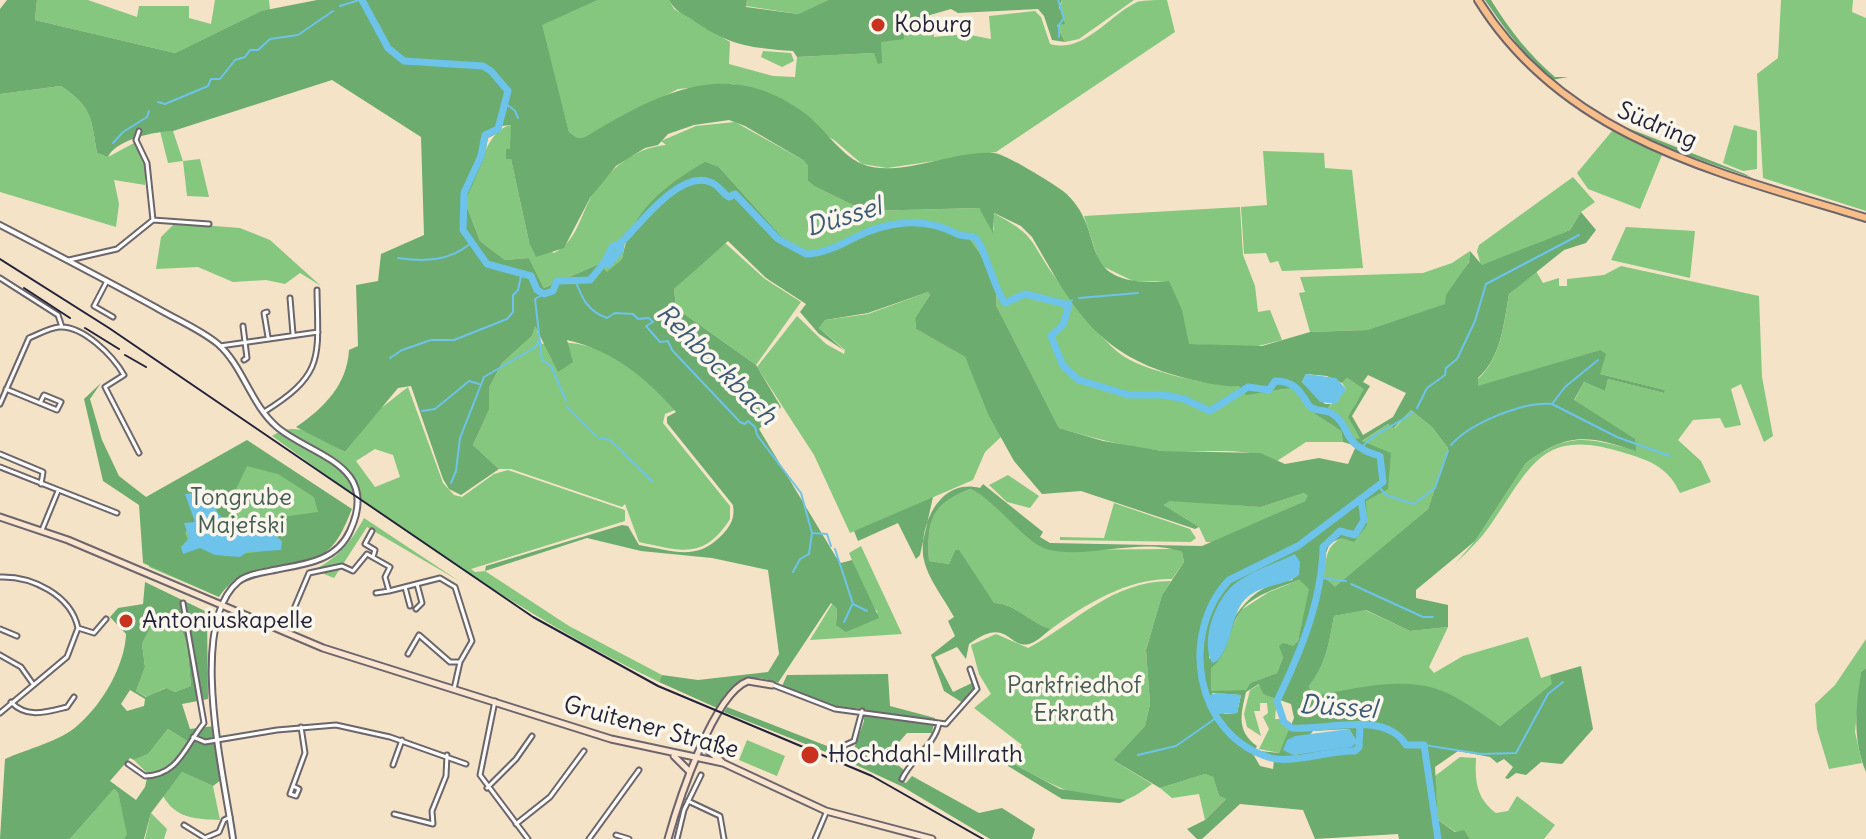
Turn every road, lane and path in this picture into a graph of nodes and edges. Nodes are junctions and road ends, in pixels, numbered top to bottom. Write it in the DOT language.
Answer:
graph roads {
  1 [pos="1478,0"];
  2 [pos="139,131"];
  3 [pos="1866,218"];
  4 [pos="153,220"];
  5 [pos="209,224"];
  6 [pos="0,225"];
  7 [pos="69,260"];
  8 [pos="0,278"];
  9 [pos="107,281"];
  10 [pos="317,290"];
  11 [pos="290,298"];
  12 [pos="311,303"];
  13 [pos="318,303"];
  14 [pos="267,312"];
  15 [pos="113,317"];
  16 [pos="243,326"];
  17 [pos="62,327"];
  18 [pos="284,328"];
  19 [pos="318,332"];
  20 [pos="293,334"];
  21 [pos="284,335"];
  22 [pos="268,337"];
  23 [pos="245,340"];
  24 [pos="220,346"];
  25 [pos="244,360"];
  26 [pos="6,389"];
  27 [pos="40,403"];
  28 [pos="0,404"];
  29 [pos="264,412"];
  30 [pos="139,453"];
  31 [pos="0,454"];
  32 [pos="0,467"];
  33 [pos="41,484"];
  34 [pos="58,491"];
  35 [pos="117,513"];
  36 [pos="0,517"];
  37 [pos="42,530"];
  38 [pos="372,531"];
  39 [pos="373,557"];
  40 [pos="0,577"];
  41 [pos="417,584"];
  42 [pos="405,587"];
  43 [pos="389,591"];
  44 [pos="376,593"];
  45 [pos="183,603"];
  46 [pos="410,606"];
  47 [pos="223,608"];
  48 [pos="416,609"];
  49 [pos="106,619"];
  50 [pos="78,628"];
  51 [pos="0,629"];
  52 [pos="284,633"];
  53 [pos="17,636"];
  54 [pos="408,654"];
  55 [pos="0,655"];
  56 [pos="460,662"];
  57 [pos="970,669"];
  58 [pos="33,684"];
  59 [pos="772,685"];
  60 [pos="454,689"];
  61 [pos="74,697"];
  62 [pos="496,701"];
  63 [pos="11,702"];
  64 [pos="862,711"];
  65 [pos="0,713"];
  66 [pos="939,723"];
  67 [pos="301,727"];
  68 [pos="532,736"];
  69 [pos="193,737"];
  70 [pos="219,738"];
  71 [pos="402,740"];
  72 [pos="705,740"];
  73 [pos="843,746"];
  74 [pos="584,751"];
  75 [pos="669,753"];
  76 [pos="447,755"];
  77 [pos="696,757"];
  78 [pos="723,763"];
  79 [pos="128,764"];
  80 [pos="466,764"];
  81 [pos="393,765"];
  82 [pos="639,770"];
  83 [pos="689,772"];
  84 [pos="701,775"];
  85 [pos="902,779"];
  86 [pos="293,786"];
  87 [pos="487,788"];
  88 [pos="688,801"];
  89 [pos="826,811"];
  90 [pos="394,814"];
  91 [pos="230,817"];
  92 [pos="434,822"];
  93 [pos="440,824"];
  94 [pos="516,824"];
  95 [pos="184,825"];
  96 [pos="616,835"];
  97 [pos="205,838"];
  98 [pos="233,839"];
  99 [pos="528,839"];
  100 [pos="589,839"];
  101 [pos="629,839"];
  102 [pos="668,839"];
  103 [pos="677,839"];
  104 [pos="724,839"];
  105 [pos="815,839"];
  106 [pos="932,839"];
  1 -- 3 [label="main road, Südring"];
  2 -- 4 [label="street"];
  4 -- 5 [label="street"];
  4 -- 7 [label="street"];
  6 -- 7 [label="street"];
  7 -- 9 [label="street"];
  8 -- 17 [label="street"];
  9 -- 15 [label="street"];
  9 -- 24 [label="street"];
  10 -- 13 [label="street"];
  11 -- 20 [label="street"];
  12 -- 13 [label="street"];
  13 -- 19 [label="street"];
  14 -- 22 [label="street"];
  16 -- 23 [label="street"];
  17 -- 26 [label="street"];
  17 -- 30 [label="street"];
  18 -- 21 [label="street"];
  19 -- 20 [label="street"];
  19 -- 29 [label="street"];
  20 -- 21 [label="street"];
  21 -- 22 [label="street"];
  22 -- 23 [label="street"];
  23 -- 24 [label="street"];
  23 -- 25 [label="street"];
  24 -- 29 [label="street"];
  26 -- 27 [label="street"];
  26 -- 28 [label="street"];
  27 -- 27 [label="street"];
  29 -- 47 [label="street"];
  31 -- 33 [label="street"];
  32 -- 33 [label="street"];
  33 -- 34 [label="street"];
  34 -- 35 [label="street"];
  34 -- 37 [label="street"];
  36 -- 37 [label="main road, Gruitener Straße"];
  37 -- 47 [label="main road, Gruitener Straße"];
  38 -- 39 [label="street"];
  39 -- 43 [label="street"];
  39 -- 52 [label="street"];
  40 -- 50 [label="street"];
  41 -- 42 [label="street"];
  41 -- 48 [label="street"];
  41 -- 56 [label="street"];
  42 -- 43 [label="street"];
  42 -- 46 [label="street"];
  43 -- 44 [label="street"];
  45 -- 69 [label="street"];
  47 -- 52 [label="main road, Gruitener Straße"];
  47 -- 70 [label="street"];
  49 -- 50 [label="street"];
  50 -- 58 [label="street"];
  51 -- 53 [label="street"];
  52 -- 60 [label="main road, Gruitener Straße"];
  54 -- 56 [label="street"];
  55 -- 58 [label="street"];
  56 -- 60 [label="street"];
  57 -- 66 [label="street"];
  58 -- 63 [label="street"];
  59 -- 64 [label="street"];
  59 -- 72 [label="main road"];
  60 -- 62 [label="main road, Gruitener Straße"];
  61 -- 63 [label="street"];
  62 -- 75 [label="main road, Gruitener Straße"];
  62 -- 87 [label="street"];
  63 -- 65 [label="street"];
  64 -- 66 [label="street"];
  64 -- 73 [label="street"];
  66 -- 85 [label="street"];
  67 -- 70 [label="street"];
  67 -- 71 [label="street"];
  67 -- 86 [label="street"];
  68 -- 87 [label="street"];
  69 -- 70 [label="street"];
  69 -- 79 [label="street"];
  70 -- 91 [label="street"];
  71 -- 76 [label="street"];
  71 -- 81 [label="street"];
  72 -- 77 [label="main road"];
  72 -- 78 [label="main road"];
  74 -- 94 [label="street"];
  75 -- 77 [label="main road, Gruitener Straße"];
  75 -- 83 [label="main road"];
  76 -- 80 [label="street"];
  76 -- 92 [label="street"];
  77 -- 78 [label="main road, Gruitener Straße"];
  77 -- 83 [label="main road"];
  78 -- 89 [label="main road, Gruitener Straße"];
  82 -- 100 [label="street"];
  83 -- 102 [label="main road"];
  84 -- 88 [label="street"];
  87 -- 94 [label="street"];
  88 -- 103 [label="street"];
  88 -- 104 [label="street"];
  89 -- 105 [label="street"];
  89 -- 106 [label="main road, Gruitener Straße"];
  90 -- 92 [label="street"];
  91 -- 97 [label="street"];
  91 -- 98 [label="street"];
  92 -- 93 [label="street"];
  94 -- 99 [label="street"];
  95 -- 97 [label="street"];
  96 -- 101 [label="street"];
}
